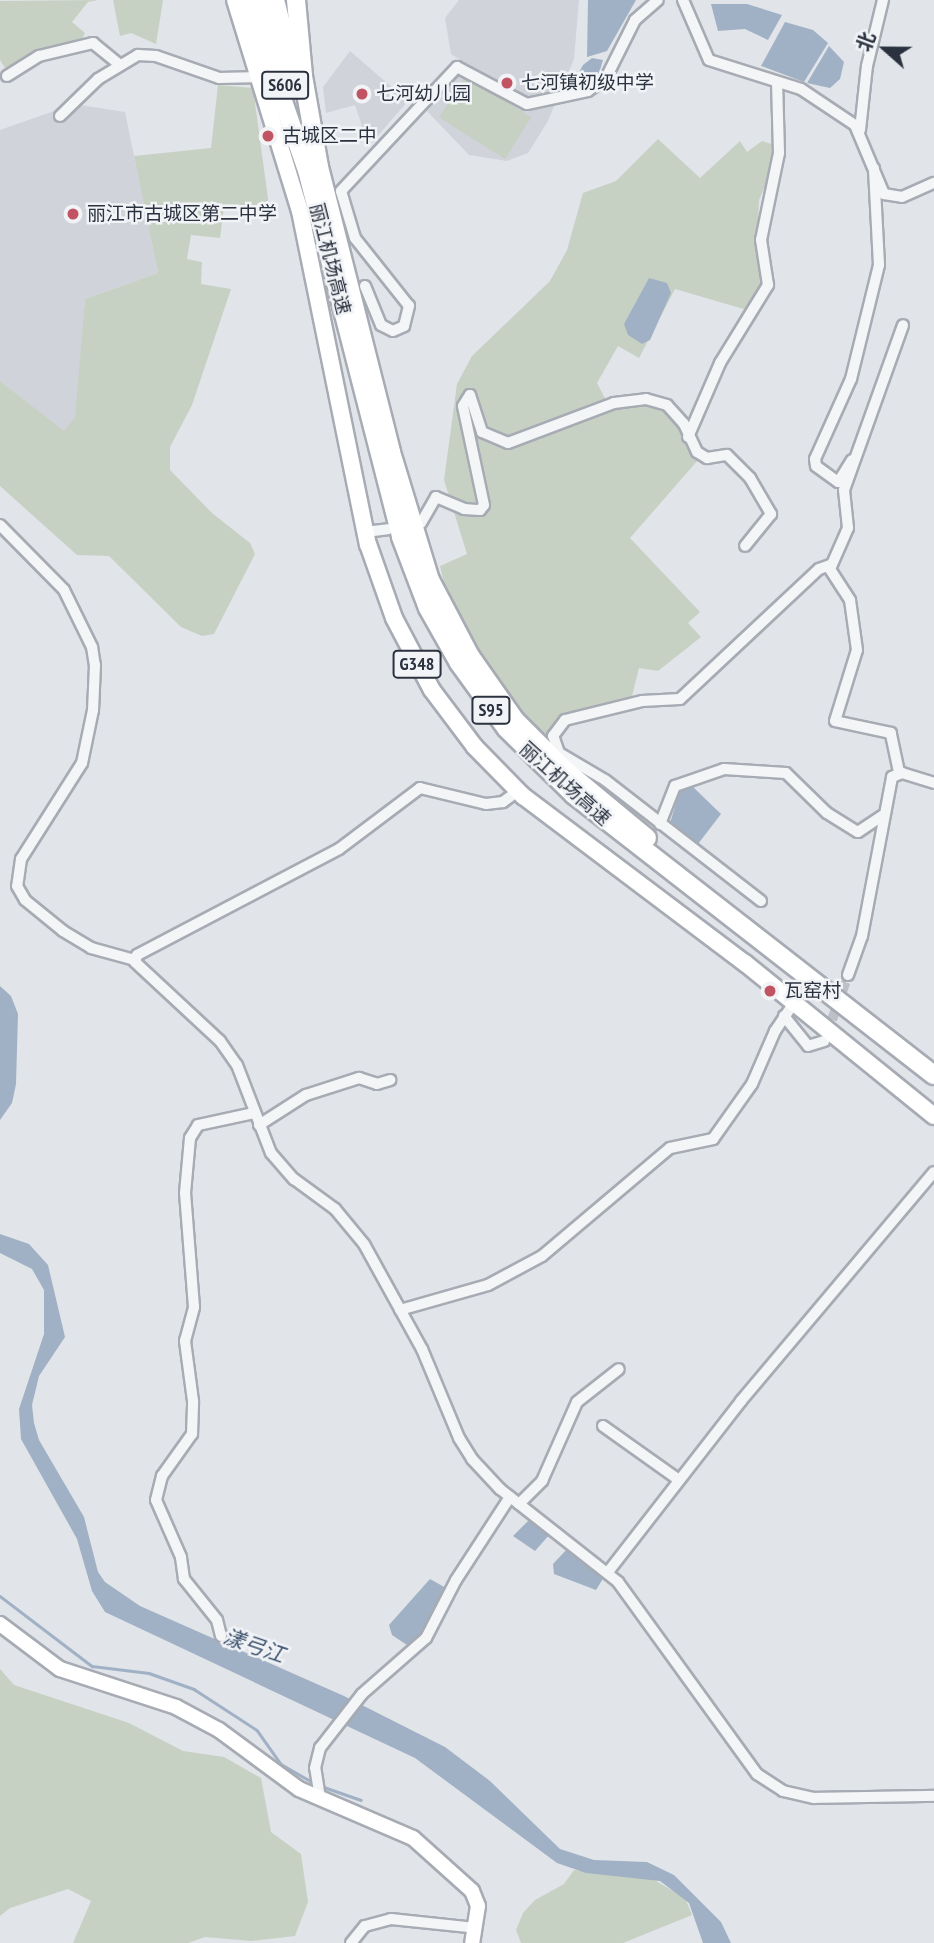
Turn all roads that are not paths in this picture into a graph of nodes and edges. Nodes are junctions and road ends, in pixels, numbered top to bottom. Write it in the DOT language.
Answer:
graph roads {
  1 [pos="226,0"];
  2 [pos="235,0"];
  3 [pos="248,0"];
  4 [pos="263,0"];
  5 [pos="276,0"];
  6 [pos="296,0"];
  7 [pos="683,0"];
  8 [pos="883,0"];
  9 [pos="654,1"];
  10 [pos="246,31"];
  11 [pos="119,65"];
  12 [pos="7,76"];
  13 [pos="262,77"];
  14 [pos="777,82"];
  15 [pos="61,116"];
  16 [pos="860,130"];
  17 [pos="313,168"];
  18 [pos="874,169"];
  19 [pos="934,183"];
  20 [pos="365,286"];
  21 [pos="904,325"];
  22 [pos="688,437"];
  23 [pos="858,457"];
  24 [pos="421,523"];
  25 [pos="0,525"];
  26 [pos="388,529"];
  27 [pos="365,533"];
  28 [pos="745,546"];
  29 [pos="830,565"];
  30 [pos="900,772"];
  31 [pos="934,783"];
  32 [pos="518,791"];
  33 [pos="881,816"];
  34 [pos="660,824"];
  35 [pos="761,901"];
  36 [pos="135,960"];
  37 [pos="848,975"];
  38 [pos="789,1010"];
  39 [pos="824,1041"];
  40 [pos="934,1060"];
  41 [pos="934,1075"];
  42 [pos="390,1080"];
  43 [pos="254,1113"];
  44 [pos="934,1116"];
  45 [pos="259,1125"];
  46 [pos="934,1172"];
  47 [pos="400,1310"];
  48 [pos="619,1368"];
  49 [pos="603,1426"];
  50 [pos="679,1480"];
  51 [pos="515,1501"];
  52 [pos="608,1572"];
  53 [pos="0,1624"];
  54 [pos="221,1636"];
  55 [pos="934,1796"];
  56 [pos="320,1798"];
  57 [pos="476,1928"];
  58 [pos="352,1943"];
  59 [pos="472,1943"];
  1 -- 10 [label="street"];
  2 -- 10 [label="highway, G348"];
  3 -- 17 [label="highway"];
  4 -- 17 [label="highway, S606"];
  5 -- 17 [label="highway, S606"];
  6 -- 17 [label="highway"];
  7 -- 14 [label="street"];
  8 -- 16 [label="street"];
  9 -- 20 [label="street"];
  10 -- 13 [label="highway, G348"];
  11 -- 12 [label="street"];
  11 -- 13 [label="street"];
  11 -- 15 [label="street"];
  13 -- 27 [label="highway, G348"];
  14 -- 16 [label="street"];
  14 -- 22 [label="street"];
  16 -- 18 [label="street"];
  17 -- 40 [label="highway, 丽江机场高速 / S95"];
  17 -- 41 [label="highway, 丽江机场高速 / S95"];
  18 -- 19 [label="street"];
  18 -- 23 [label="street"];
  21 -- 23 [label="street"];
  22 -- 24 [label="street"];
  22 -- 28 [label="street"];
  23 -- 29 [label="street"];
  25 -- 36 [label="street"];
  26 -- 27 [label="street"];
  27 -- 32 [label="highway, G348"];
  29 -- 30 [label="street"];
  29 -- 34 [label="street"];
  30 -- 31 [label="street"];
  30 -- 33 [label="street"];
  32 -- 36 [label="street"];
  32 -- 38 [label="highway, G348"];
  33 -- 34 [label="street"];
  33 -- 37 [label="street"];
  34 -- 35 [label="street"];
  36 -- 43 [label="street"];
  38 -- 39 [label="street"];
  38 -- 44 [label="highway, G348"];
  38 -- 47 [label="street"];
  42 -- 45 [label="street"];
  43 -- 45 [label="street"];
  43 -- 54 [label="street"];
  45 -- 47 [label="street"];
  46 -- 50 [label="street"];
  47 -- 51 [label="street"];
  48 -- 51 [label="street"];
  49 -- 50 [label="street"];
  50 -- 52 [label="street"];
  51 -- 52 [label="street"];
  51 -- 56 [label="street"];
  52 -- 55 [label="street"];
  53 -- 56 [label="main road"];
  56 -- 57 [label="main road"];
  57 -- 58 [label="street"];
  57 -- 59 [label="main road"];
}
